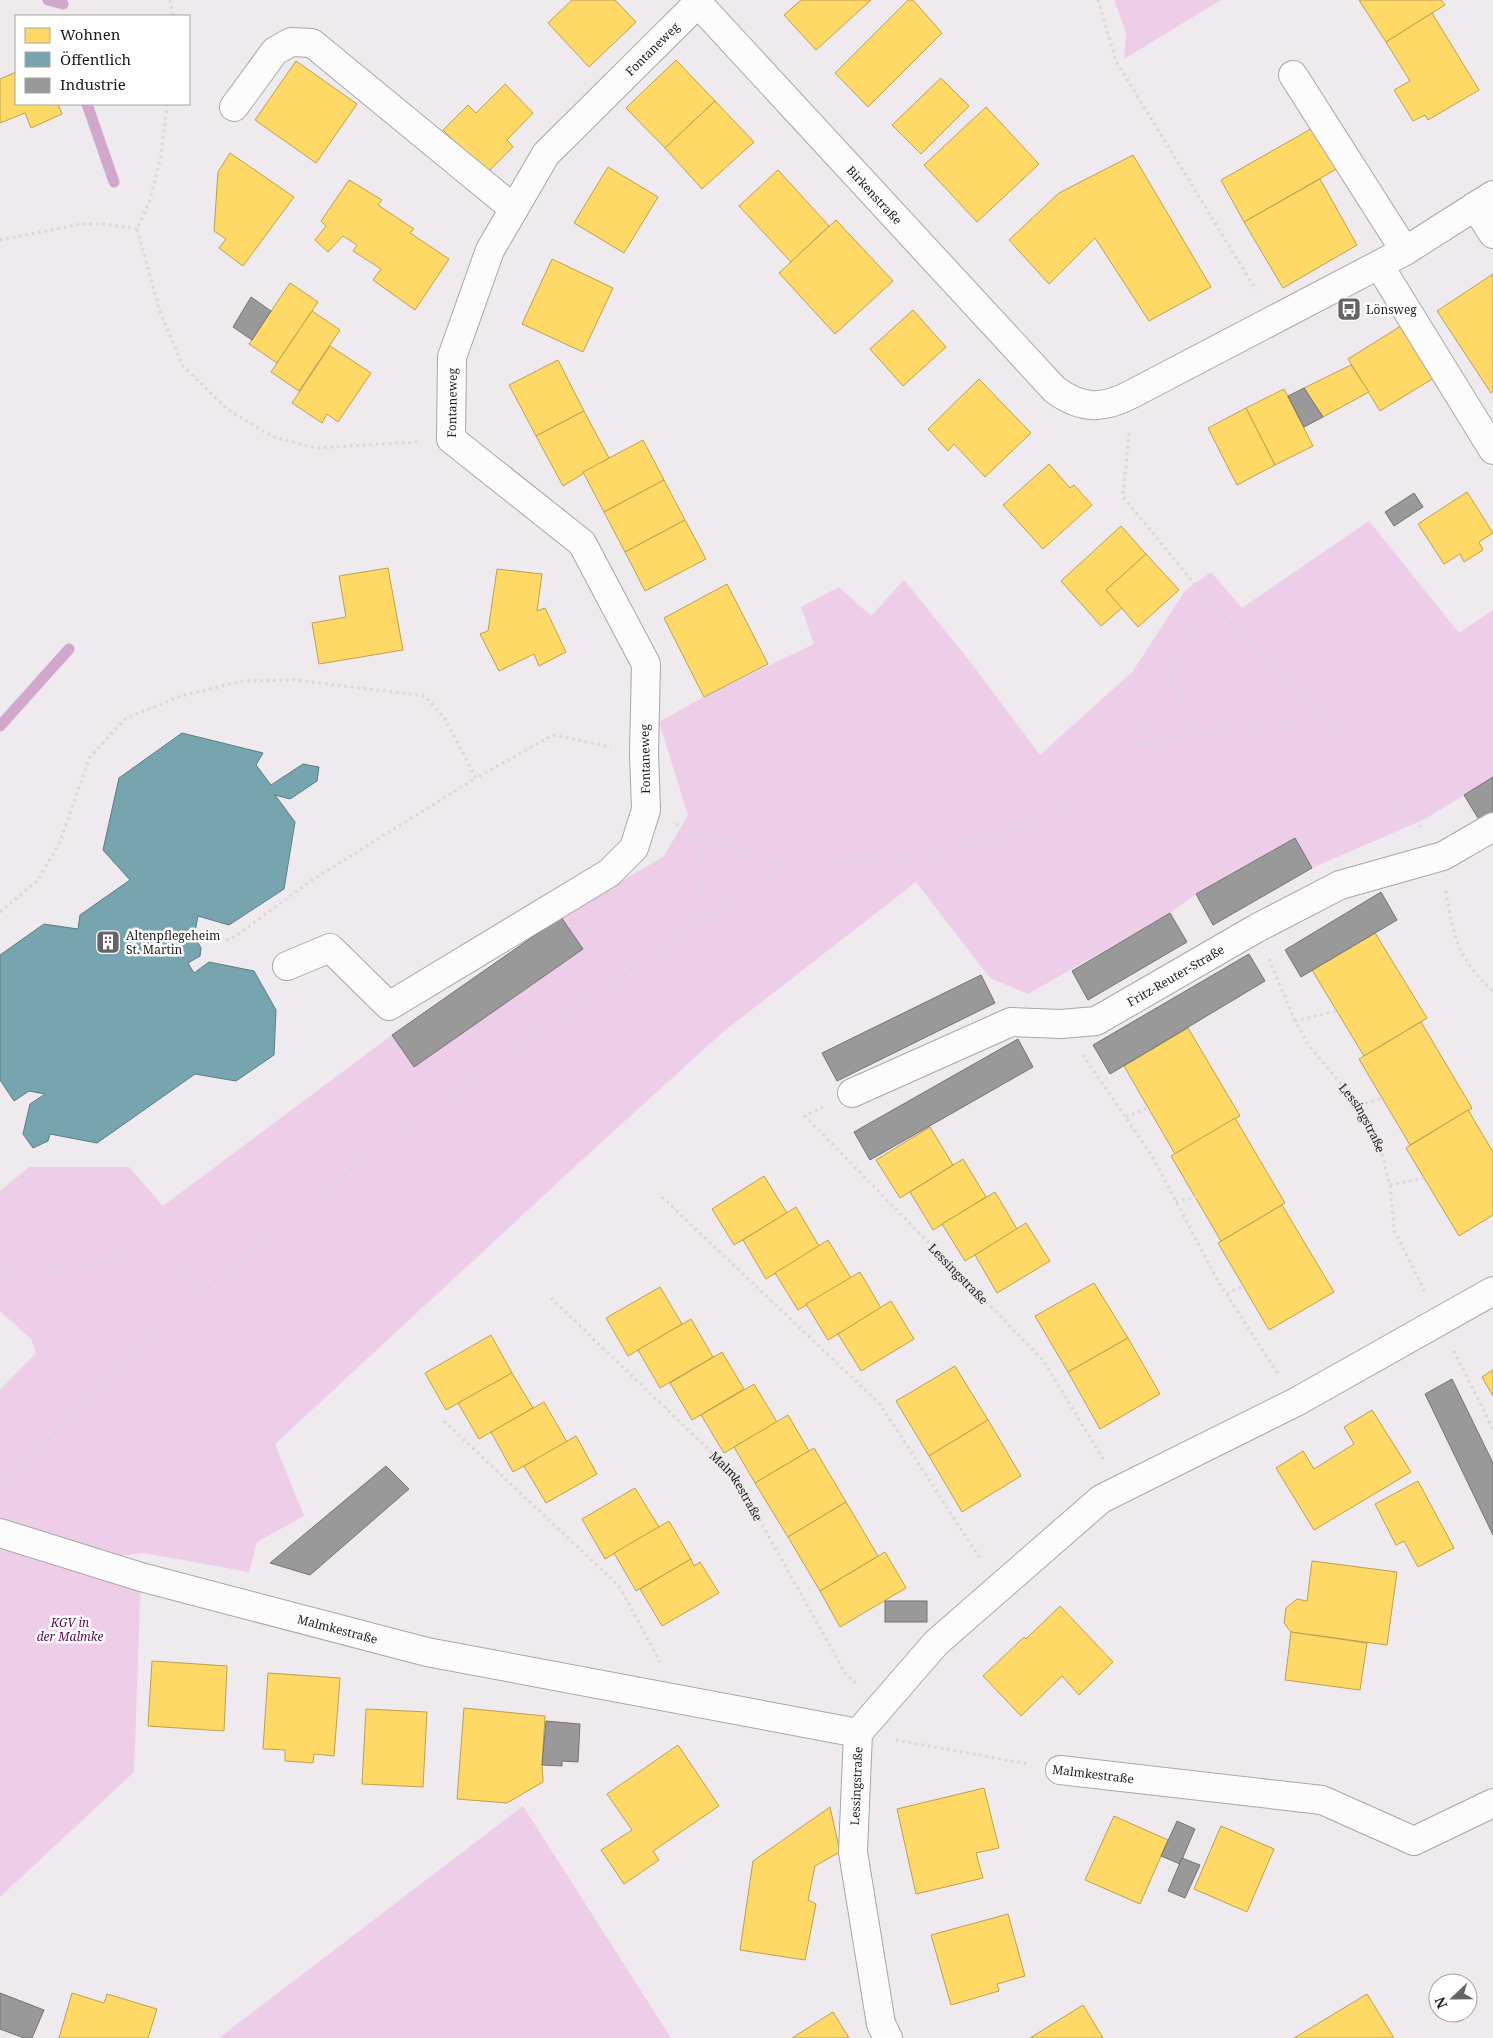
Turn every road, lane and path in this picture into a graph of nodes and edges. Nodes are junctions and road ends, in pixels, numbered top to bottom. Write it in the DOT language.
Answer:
graph roads {
  1 [pos="170,0"];
  2 [pos="1098,0"];
  3 [pos="697,1"];
  4 [pos="173,15"];
  5 [pos="1293,75"];
  6 [pos="167,105"];
  7 [pos="234,107"];
  8 [pos="1484,201"];
  9 [pos="514,209"];
  10 [pos="137,229"];
  11 [pos="1493,234"];
  12 [pos="0,240"];
  13 [pos="1405,251"];
  14 [pos="1379,265"];
  15 [pos="1274,321"];
  16 [pos="1132,394"];
  17 [pos="452,440"];
  18 [pos="1493,450"];
  19 [pos="1206,598"];
  20 [pos="1170,676"];
  21 [pos="1320,716"];
  22 [pos="1185,737"];
  23 [pos="1138,744"];
  24 [pos="644,753"];
  25 [pos="476,778"];
  26 [pos="646,810"];
  27 [pos="1493,827"];
  28 [pos="698,834"];
  29 [pos="1443,856"];
  30 [pos="785,865"];
  31 [pos="0,912"];
  32 [pos="704,919"];
  33 [pos="1257,928"];
  34 [pos="194,936"];
  35 [pos="287,966"];
  36 [pos="1493,991"];
  37 [pos="1337,1011"];
  38 [pos="1295,1021"];
  39 [pos="1061,1024"];
  40 [pos="852,1093"];
  41 [pos="1382,1098"];
  42 [pos="1359,1105"];
  43 [pos="1148,1108"];
  44 [pos="1126,1116"];
  45 [pos="1424,1178"];
  46 [pos="1390,1185"];
  47 [pos="662,1197"];
  48 [pos="1196,1197"];
  49 [pos="1176,1202"];
  50 [pos="0,1271"];
  51 [pos="1243,1286"];
  52 [pos="206,1289"];
  53 [pos="1493,1291"];
  54 [pos="1227,1294"];
  55 [pos="551,1298"];
  56 [pos="1439,1321"];
  57 [pos="1296,1402"];
  58 [pos="444,1421"];
  59 [pos="1493,1428"];
  60 [pos="1120,1488"];
  61 [pos="0,1491"];
  62 [pos="0,1533"];
  63 [pos="999,1588"];
  64 [pos="681,1699"];
  65 [pos="881,1706"];
  66 [pos="858,1732"];
  67 [pos="1060,1770"];
  68 [pos="1493,1803"];
  69 [pos="888,2038"];
  1 -- 4 [label="path"];
  2 -- 15 [label="path"];
  3 -- 9 [label="street, Fontaneweg"];
  3 -- 16 [label="street, Birkenstraße"];
  5 -- 13 [label="street"];
  6 -- 10 [label="path"];
  7 -- 9 [label="street"];
  8 -- 11 [label="street"];
  8 -- 13 [label="street"];
  9 -- 17 [label="street, Fontaneweg"];
  10 -- 12 [label="path"];
  10 -- 17 [label="path"];
  13 -- 14 [label="street"];
  14 -- 15 [label="street"];
  14 -- 18 [label="street"];
  15 -- 16 [label="street"];
  16 -- 19 [label="path"];
  17 -- 24 [label="street, Fontaneweg"];
  19 -- 20 [label="path"];
  19 -- 21 [label="path"];
  20 -- 22 [label="path"];
  20 -- 23 [label="path"];
  21 -- 22 [label="path"];
  21 -- 29 [label="path"];
  22 -- 23 [label="path"];
  23 -- 30 [label="path"];
  24 -- 25 [label="path"];
  24 -- 26 [label="street, Fontaneweg"];
  25 -- 31 [label="path"];
  25 -- 34 [label="path"];
  26 -- 28 [label="path"];
  26 -- 35 [label="street, Fontaneweg"];
  27 -- 29 [label="street, Fritz-Reuter-Straße"];
  28 -- 30 [label="path"];
  28 -- 32 [label="path"];
  29 -- 33 [label="street, Fritz-Reuter-Straße"];
  29 -- 36 [label="path"];
  30 -- 32 [label="path"];
  32 -- 52 [label="path"];
  33 -- 38 [label="path, Lessingstraße"];
  33 -- 39 [label="street, Fritz-Reuter-Straße"];
  37 -- 38 [label="path"];
  38 -- 42 [label="path, Lessingstraße"];
  39 -- 40 [label="street, Fritz-Reuter-Straße"];
  39 -- 44 [label="path"];
  40 -- 60 [label="path, Lessingstraße"];
  41 -- 42 [label="path"];
  42 -- 46 [label="path, Lessingstraße"];
  43 -- 44 [label="path"];
  44 -- 49 [label="path"];
  45 -- 46 [label="path"];
  46 -- 56 [label="path, Lessingstraße"];
  47 -- 63 [label="path"];
  48 -- 49 [label="path"];
  49 -- 54 [label="path"];
  50 -- 52 [label="path"];
  51 -- 54 [label="path"];
  52 -- 61 [label="path"];
  53 -- 56 [label="street, Lessingstraße"];
  54 -- 57 [label="path"];
  55 -- 65 [label="path, Malmkestraße"];
  56 -- 57 [label="street, Lessingstraße"];
  56 -- 59 [label="path"];
  57 -- 60 [label="street, Lessingstraße"];
  58 -- 64 [label="path"];
  60 -- 63 [label="street, Lessingstraße"];
  62 -- 64 [label="street, Malmkestraße"];
  63 -- 65 [label="street, Lessingstraße"];
  64 -- 66 [label="street, Malmkestraße"];
  65 -- 66 [label="street, Lessingstraße"];
  66 -- 67 [label="path, Malmkestraße"];
  66 -- 69 [label="street, Lessingstraße"];
  67 -- 68 [label="street, Malmkestraße"];
}
